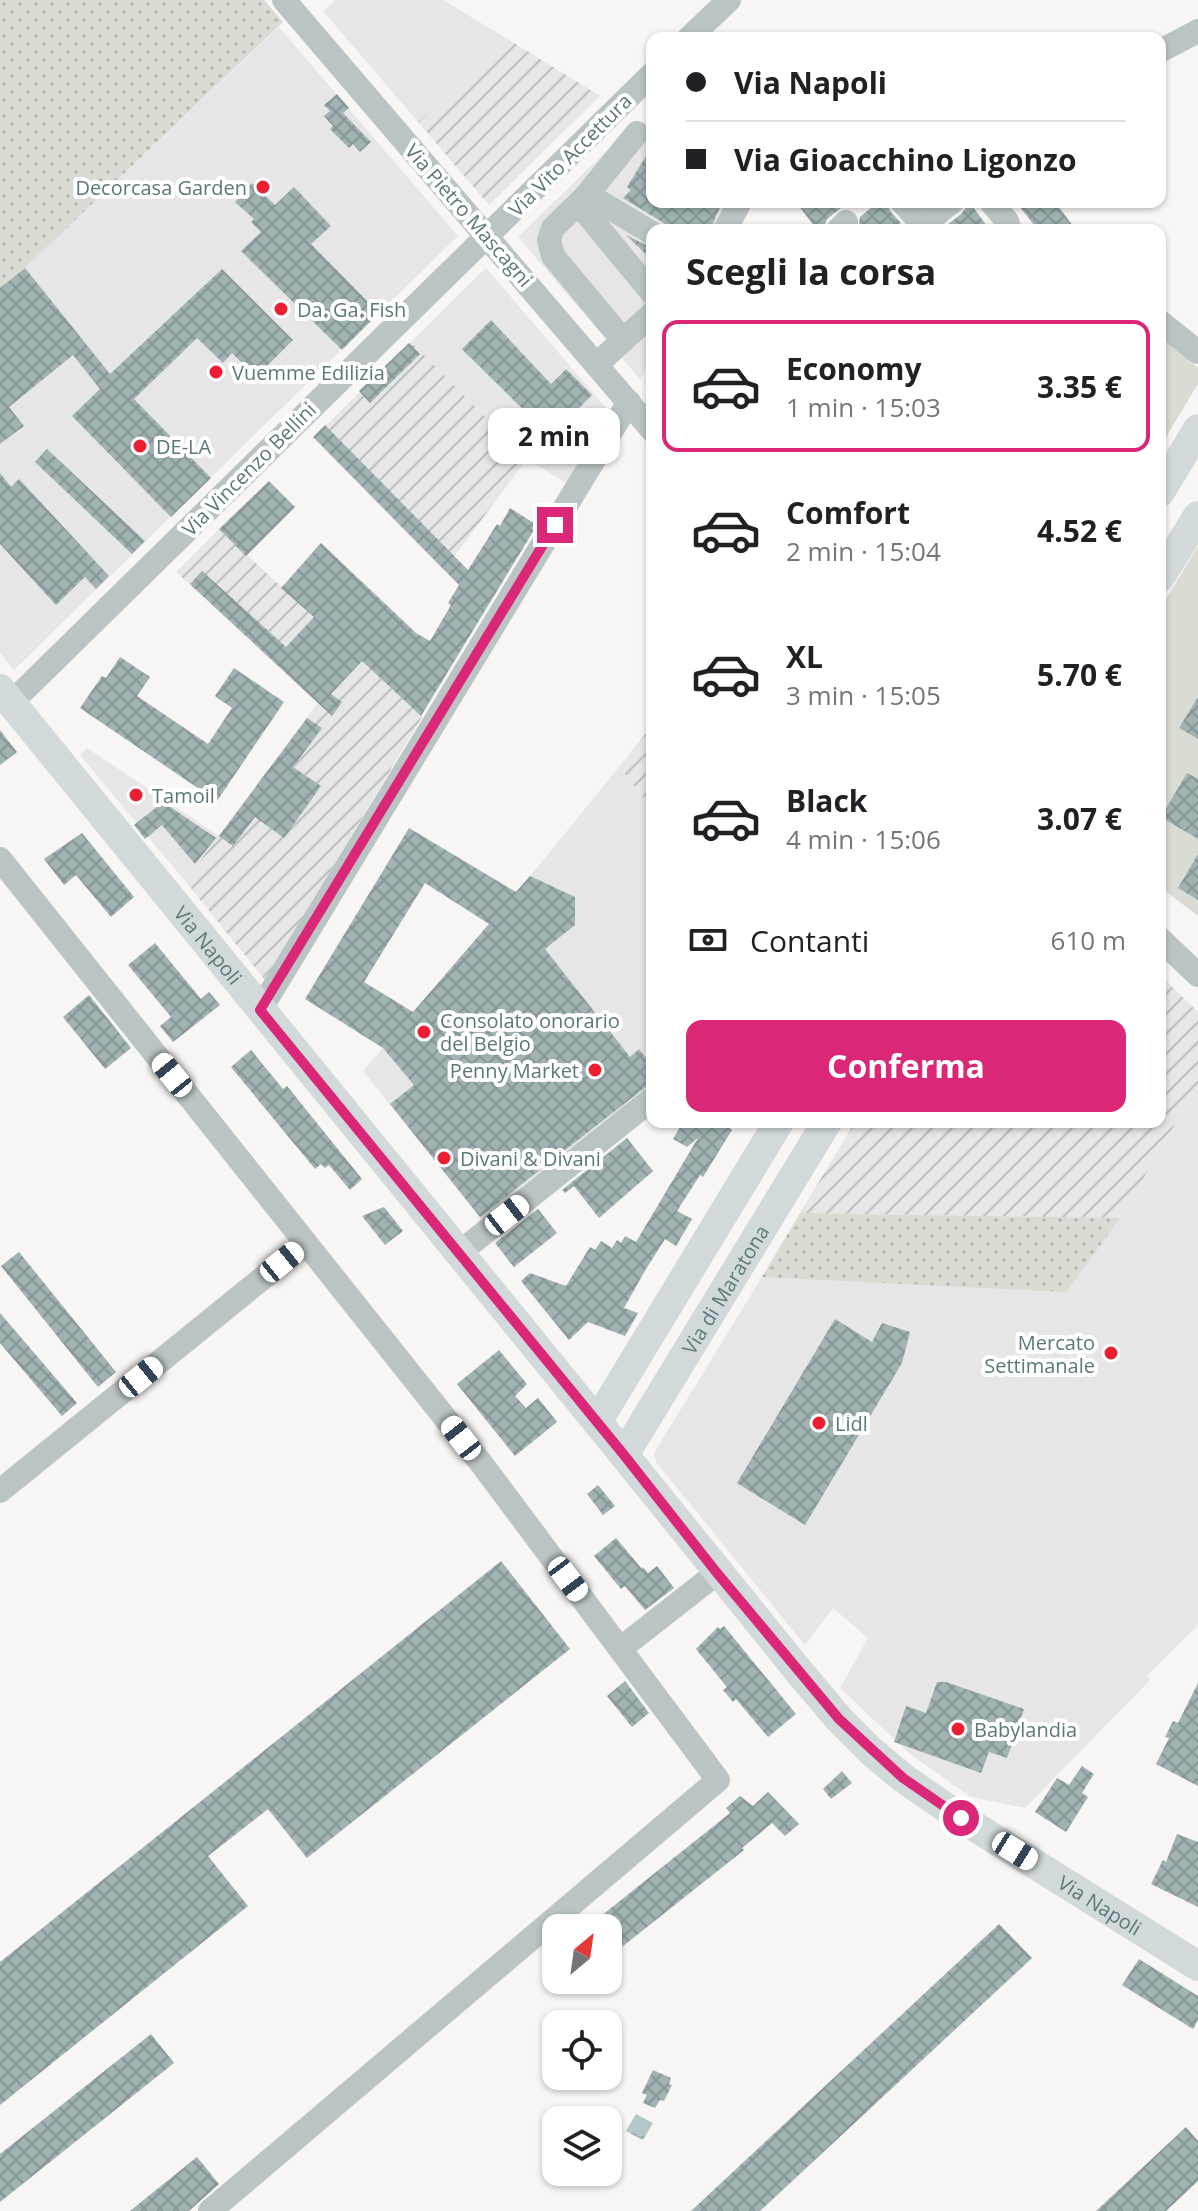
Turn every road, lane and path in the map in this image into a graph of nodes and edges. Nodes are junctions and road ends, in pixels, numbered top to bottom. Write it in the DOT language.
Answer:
graph roads {
  1 [pos="284,0"];
  2 [pos="729,0"];
  3 [pos="1198,31"];
  4 [pos="695,32"];
  5 [pos="1166,48"];
  6 [pos="646,80"];
  7 [pos="616,109"];
  8 [pos="644,138"];
  9 [pos="585,197"];
  10 [pos="944,208"];
  11 [pos="996,208"];
  12 [pos="924,224"];
  13 [pos="1008,224"];
  14 [pos="646,229"];
  15 [pos="487,236"];
  16 [pos="646,286"];
  17 [pos="646,319"];
  18 [pos="1166,327"];
  19 [pos="623,340"];
  20 [pos="1198,352"];
  21 [pos="597,364"];
  22 [pos="629,402"];
  23 [pos="646,423"];
  24 [pos="1198,429"];
  25 [pos="1166,482"];
  26 [pos="1198,516"];
  27 [pos="1166,567"];
  28 [pos="6,696"];
  29 [pos="0,859"];
  30 [pos="1166,945"];
  31 [pos="1198,975"];
  32 [pos="260,1010"];
  33 [pos="646,1104"];
  34 [pos="775,1128"];
  35 [pos="823,1128"];
  36 [pos="306,1243"];
  37 [pos="459,1253"];
  38 [pos="597,1422"];
  39 [pos="624,1455"];
  40 [pos="0,1491"];
  41 [pos="717,1573"];
  42 [pos="620,1649"];
  43 [pos="1198,1966"];
  44 [pos="210,2211"];
  1 -- 15 [label="street, Via Pietro Mascagni"];
  2 -- 4 [label="street"];
  3 -- 5 [label="street"];
  6 -- 7 [label="street, Via Vito Accettura"];
  7 -- 8 [label="street"];
  7 -- 15 [label="street, Via Vito Accettura"];
  8 -- 9 [label="street"];
  9 -- 14 [label="street"];
  9 -- 16 [label="street"];
  9 -- 19 [label="street"];
  10 -- 12 [label="street"];
  11 -- 13 [label="street"];
  15 -- 21 [label="street, Via Pietro Mascagni"];
  15 -- 28 [label="street, Via Vincenzo Bellini"];
  17 -- 19 [label="street"];
  18 -- 20 [label="street"];
  19 -- 21 [label="street"];
  21 -- 22 [label="street, Via Pietro Mascagni"];
  22 -- 23 [label="street, Via Pietro Mascagni"];
  22 -- 32 [label="street"];
  24 -- 25 [label="main road"];
  26 -- 27 [label="main road"];
  28 -- 32 [label="main road, Via Napoli"];
  29 -- 36 [label="street"];
  30 -- 31 [label="street"];
  32 -- 37 [label="main road, Via Napoli"];
  33 -- 37 [label="street"];
  34 -- 38 [label="main road, Via di Maratona"];
  35 -- 39 [label="main road, Via di Maratona"];
  36 -- 40 [label="street"];
  36 -- 42 [label="street"];
  37 -- 38 [label="main road, Via Napoli"];
  38 -- 39 [label="main road, Via Napoli"];
  39 -- 41 [label="main road, Via Napoli"];
  41 -- 42 [label="street"];
  41 -- 43 [label="main road, Via Napoli"];
  42 -- 44 [label="street"];
}
